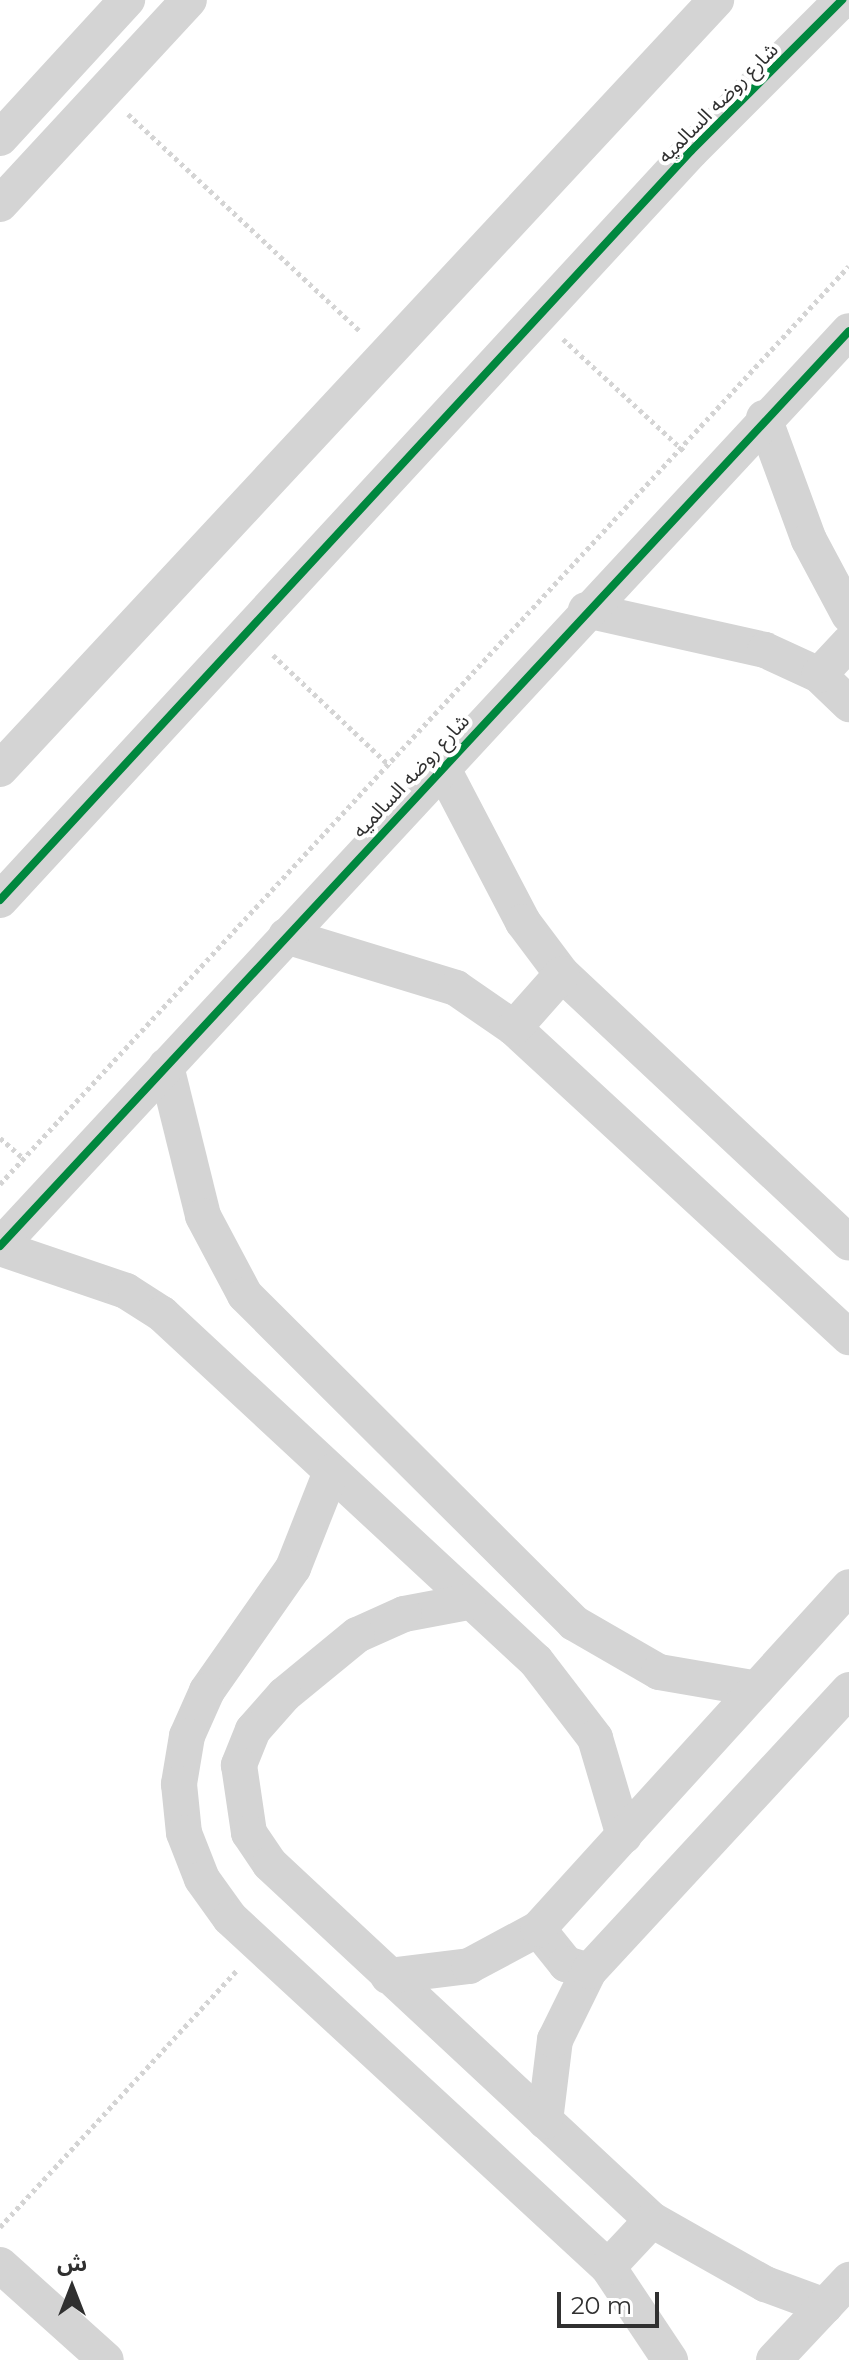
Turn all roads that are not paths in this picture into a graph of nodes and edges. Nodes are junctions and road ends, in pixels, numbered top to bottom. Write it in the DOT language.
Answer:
graph roads {
  1 [pos="127,0"];
  2 [pos="189,0"];
  3 [pos="716,0"];
  4 [pos="842,0"];
  5 [pos="94,36"];
  6 [pos="114,80"];
  7 [pos="0,138"];
  8 [pos="0,204"];
  9 [pos="849,331"];
  10 [pos="764,418"];
  11 [pos="586,610"];
  12 [pos="849,615"];
  13 [pos="849,643"];
  14 [pos="819,675"];
  15 [pos="849,704"];
  16 [pos="0,769"];
  17 [pos="430,779"];
  18 [pos="0,900"];
  19 [pos="286,936"];
  20 [pos="562,974"];
  21 [pos="514,1028"];
  22 [pos="166,1066"];
  23 [pos="849,1243"];
  24 [pos="0,1247"];
  25 [pos="849,1337"];
  26 [pos="331,1472"];
  27 [pos="849,1587"];
  28 [pos="468,1602"];
  29 [pos="574,1623"];
  30 [pos="536,1661"];
  31 [pos="757,1689"];
  32 [pos="849,1690"];
  33 [pos="624,1836"];
  34 [pos="538,1929"];
  35 [pos="589,1971"];
  36 [pos="388,1976"];
  37 [pos="545,2121"];
  38 [pos="652,2220"];
  39 [pos="0,2265"];
  40 [pos="608,2267"];
  41 [pos="837,2293"];
  42 [pos="106,2360"];
  43 [pos="670,2360"];
  44 [pos="774,2360"];
  1 -- 5 [label="street"];
  2 -- 6 [label="street"];
  3 -- 16 [label="street"];
  4 -- 18 [label="street, شارع روضه السالميه"];
  5 -- 6 [label="street"];
  5 -- 7 [label="street"];
  6 -- 8 [label="street"];
  9 -- 10 [label="street, شارع روضه السالميه"];
  10 -- 11 [label="street, شارع روضه السالميه"];
  10 -- 12 [label="street"];
  11 -- 14 [label="street"];
  11 -- 17 [label="street, شارع روضه السالميه"];
  13 -- 14 [label="street"];
  14 -- 15 [label="street"];
  17 -- 19 [label="street, شارع روضه السالميه"];
  17 -- 20 [label="street"];
  19 -- 21 [label="street"];
  19 -- 22 [label="street, شارع روضه السالميه"];
  20 -- 21 [label="street"];
  20 -- 23 [label="street"];
  21 -- 25 [label="street"];
  22 -- 24 [label="street, شارع روضه السالميه"];
  22 -- 29 [label="street"];
  24 -- 26 [label="street"];
  26 -- 28 [label="street"];
  26 -- 40 [label="street"];
  27 -- 31 [label="street"];
  28 -- 30 [label="street"];
  28 -- 36 [label="street"];
  29 -- 30 [label="street"];
  29 -- 31 [label="street"];
  30 -- 33 [label="street"];
  31 -- 33 [label="street"];
  32 -- 35 [label="street"];
  33 -- 34 [label="street"];
  34 -- 35 [label="street"];
  34 -- 36 [label="street"];
  35 -- 37 [label="street"];
  36 -- 37 [label="street"];
  37 -- 38 [label="street"];
  38 -- 40 [label="street"];
  38 -- 41 [label="street"];
  39 -- 42 [label="street"];
  40 -- 43 [label="street"];
  41 -- 44 [label="street"];
}
